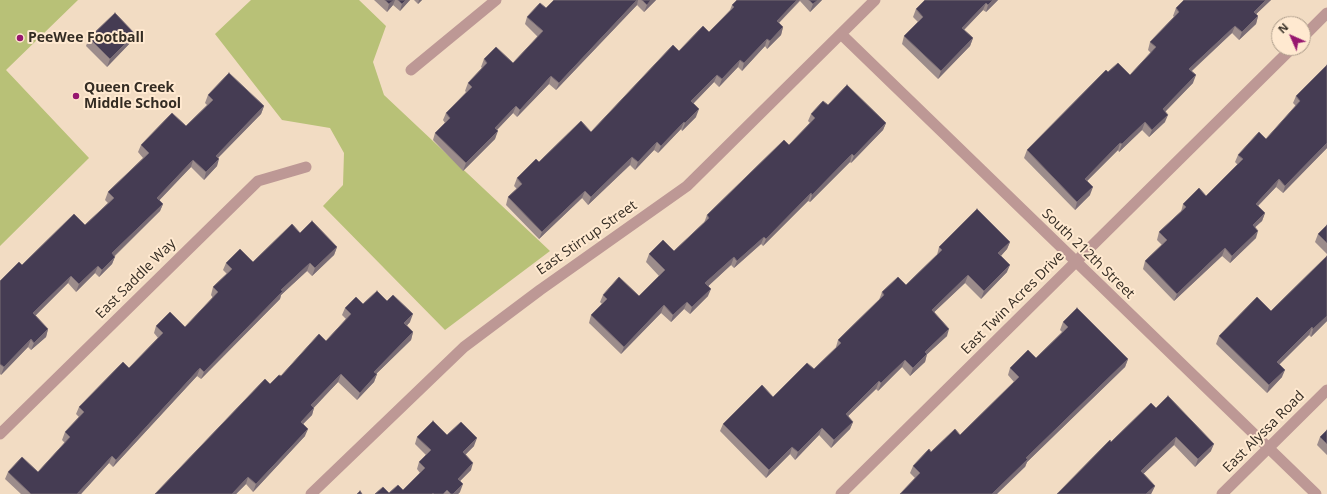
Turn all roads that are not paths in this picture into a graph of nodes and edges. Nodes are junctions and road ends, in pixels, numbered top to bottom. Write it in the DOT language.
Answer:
graph roads {
  1 [pos="496,0"];
  2 [pos="875,0"];
  3 [pos="1327,14"];
  4 [pos="1311,29"];
  5 [pos="841,34"];
  6 [pos="1284,56"];
  7 [pos="412,70"];
  8 [pos="306,167"];
  9 [pos="1076,262"];
  10 [pos="1327,390"];
  11 [pos="0,434"];
  12 [pos="1269,449"];
  13 [pos="311,494"];
  14 [pos="841,494"];
  15 [pos="1222,494"];
  16 [pos="1316,494"];
  1 -- 7 [label="street"];
  2 -- 5 [label="street, East Stirrup Street"];
  3 -- 4 [label="street"];
  5 -- 9 [label="street, South 212th Street"];
  5 -- 13 [label="street, East Stirrup Street"];
  6 -- 9 [label="street, East Twin Acres Drive"];
  8 -- 11 [label="street, East Saddle Way"];
  9 -- 12 [label="street, South 212th Street"];
  9 -- 14 [label="street, East Twin Acres Drive"];
  10 -- 12 [label="street, East Alyssa Road"];
  12 -- 15 [label="street, East Alyssa Road"];
  12 -- 16 [label="street, South 212th Street"];
}
